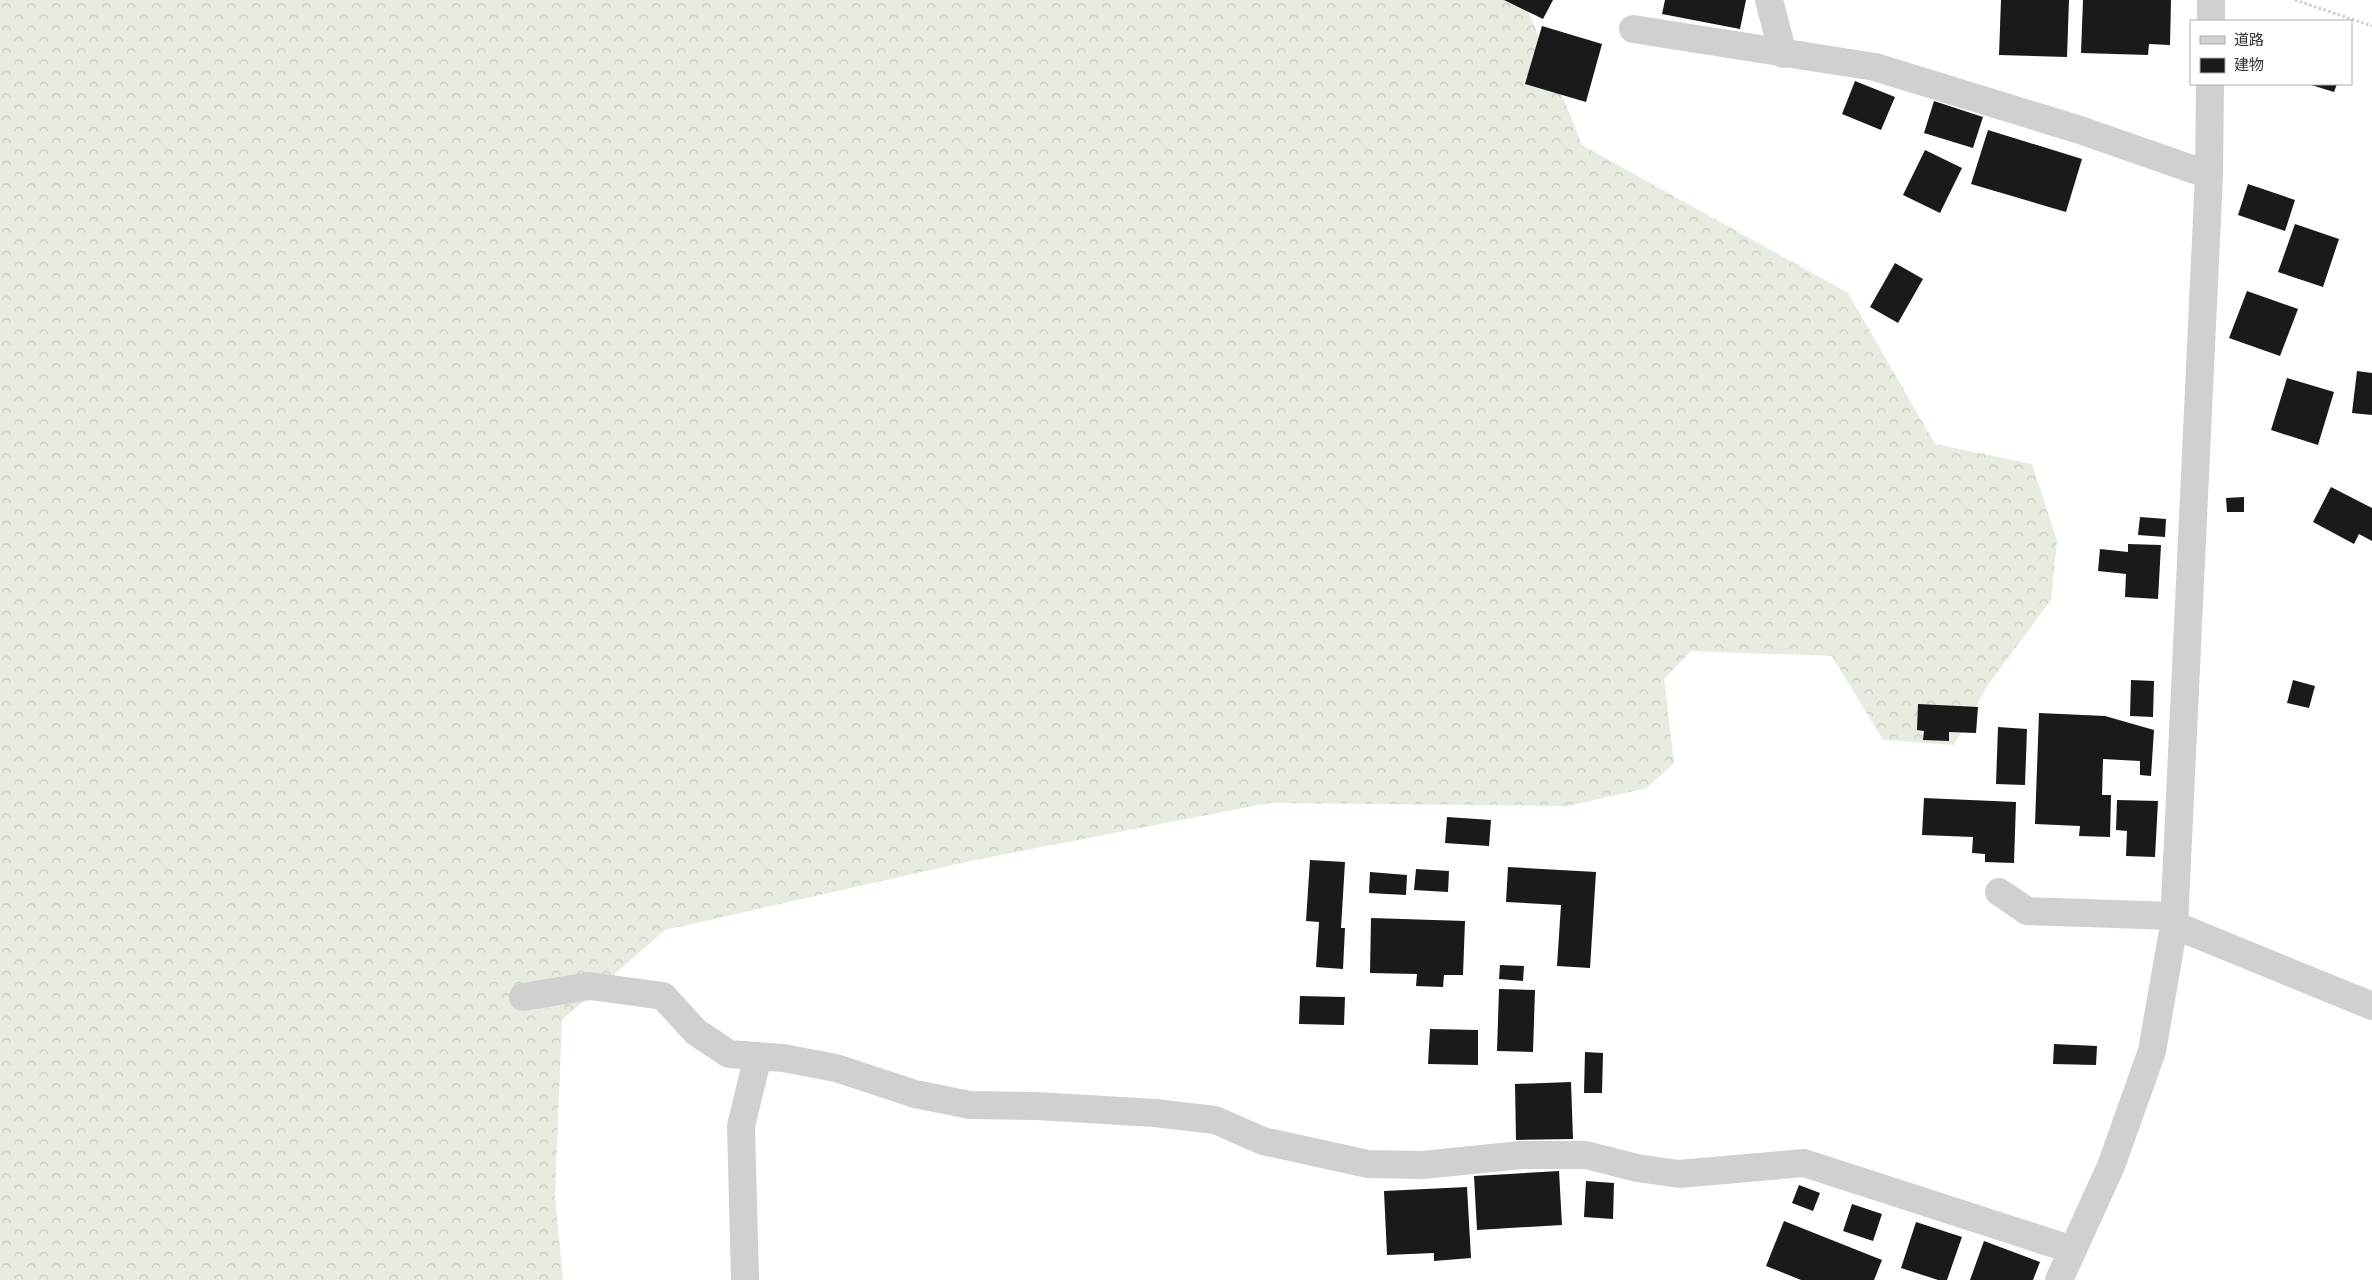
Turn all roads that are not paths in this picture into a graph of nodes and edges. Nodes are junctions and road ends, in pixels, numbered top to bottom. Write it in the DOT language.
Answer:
graph roads {
  1 [pos="1769,0"];
  2 [pos="2211,0"];
  3 [pos="2211,20"];
  4 [pos="1633,29"];
  5 [pos="1783,54"];
  6 [pos="2210,85"];
  7 [pos="2209,175"];
  8 [pos="1999,892"];
  9 [pos="2175,921"];
  10 [pos="523,997"];
  11 [pos="2372,1006"];
  12 [pos="758,1056"];
  13 [pos="2073,1250"];
  14 [pos="745,1280"];
  15 [pos="2059,1280"];
  1 -- 5 [label="street"];
  2 -- 3 [label="street"];
  4 -- 5 [label="street"];
  5 -- 7 [label="street"];
  6 -- 7 [label="street"];
  7 -- 9 [label="street"];
  8 -- 9 [label="street"];
  9 -- 11 [label="street"];
  9 -- 13 [label="street"];
  10 -- 12 [label="street"];
  12 -- 13 [label="street"];
  12 -- 14 [label="street"];
  13 -- 15 [label="street"];
}
